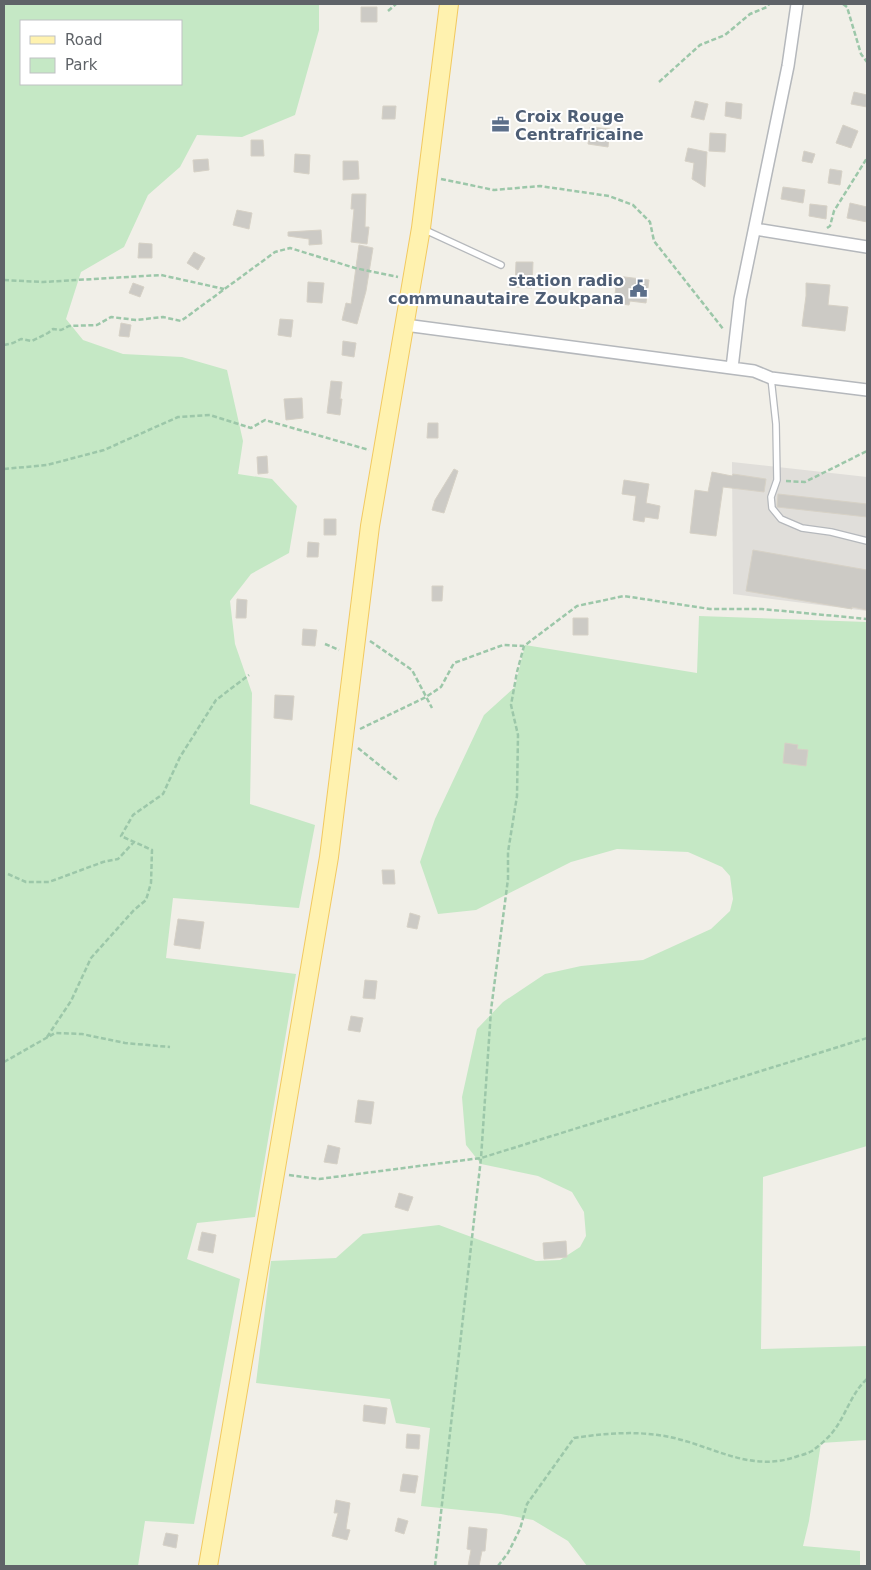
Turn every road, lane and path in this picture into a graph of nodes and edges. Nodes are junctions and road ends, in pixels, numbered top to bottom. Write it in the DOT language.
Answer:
graph roads {
  1 [pos="396,4"];
  2 [pos="449,4"];
  3 [pos="769,4"];
  4 [pos="797,4"];
  5 [pos="843,4"];
  6 [pos="388,11"];
  7 [pos="867,62"];
  8 [pos="659,82"];
  9 [pos="867,158"];
  10 [pos="428,176"];
  11 [pos="421,228"];
  12 [pos="755,229"];
  13 [pos="806,237"];
  14 [pos="867,247"];
  15 [pos="501,265"];
  16 [pos="4,280"];
  17 [pos="412,281"];
  18 [pos="224,289"];
  19 [pos="405,325"];
  20 [pos="4,345"];
  21 [pos="735,345"];
  22 [pos="732,368"];
  23 [pos="771,378"];
  24 [pos="867,390"];
  25 [pos="867,451"];
  26 [pos="382,454"];
  27 [pos="4,469"];
  28 [pos="777,480"];
  29 [pos="867,541"];
  30 [pos="867,619"];
  31 [pos="357,632"];
  32 [pos="524,646"];
  33 [pos="249,675"];
  34 [pos="426,697"];
  35 [pos="432,708"];
  36 [pos="344,737"];
  37 [pos="399,781"];
  38 [pos="134,842"];
  39 [pos="8,874"];
  40 [pos="47,1037"];
  41 [pos="867,1038"];
  42 [pos="170,1047"];
  43 [pos="4,1062"];
  44 [pos="481,1158"];
  45 [pos="275,1172"];
  46 [pos="867,1379"];
  47 [pos="208,1566"];
  48 [pos="435,1566"];
  49 [pos="498,1566"];
  1 -- 6 [label="path"];
  2 -- 10 [label="main road"];
  3 -- 8 [label="path"];
  4 -- 12 [label="street"];
  5 -- 7 [label="path"];
  9 -- 13 [label="path"];
  10 -- 11 [label="main road"];
  10 -- 21 [label="path"];
  11 -- 15 [label="lane"];
  11 -- 17 [label="main road"];
  12 -- 13 [label="street"];
  12 -- 21 [label="street"];
  13 -- 14 [label="street"];
  16 -- 18 [label="path"];
  17 -- 18 [label="path"];
  17 -- 19 [label="main road"];
  18 -- 20 [label="path"];
  19 -- 22 [label="street"];
  19 -- 26 [label="main road"];
  21 -- 22 [label="street"];
  22 -- 23 [label="street"];
  23 -- 24 [label="street"];
  23 -- 28 [label="lane"];
  25 -- 28 [label="path"];
  26 -- 27 [label="path"];
  26 -- 31 [label="main road"];
  28 -- 29 [label="lane"];
  30 -- 32 [label="path"];
  31 -- 34 [label="path"];
  31 -- 36 [label="main road"];
  32 -- 34 [label="path"];
  32 -- 44 [label="path"];
  33 -- 38 [label="path"];
  34 -- 35 [label="path"];
  34 -- 36 [label="path"];
  36 -- 37 [label="path"];
  36 -- 45 [label="main road"];
  38 -- 39 [label="path"];
  38 -- 40 [label="path"];
  40 -- 42 [label="path"];
  40 -- 43 [label="path"];
  41 -- 44 [label="path"];
  44 -- 45 [label="path"];
  44 -- 48 [label="path"];
  45 -- 47 [label="main road"];
  46 -- 49 [label="path"];
}
